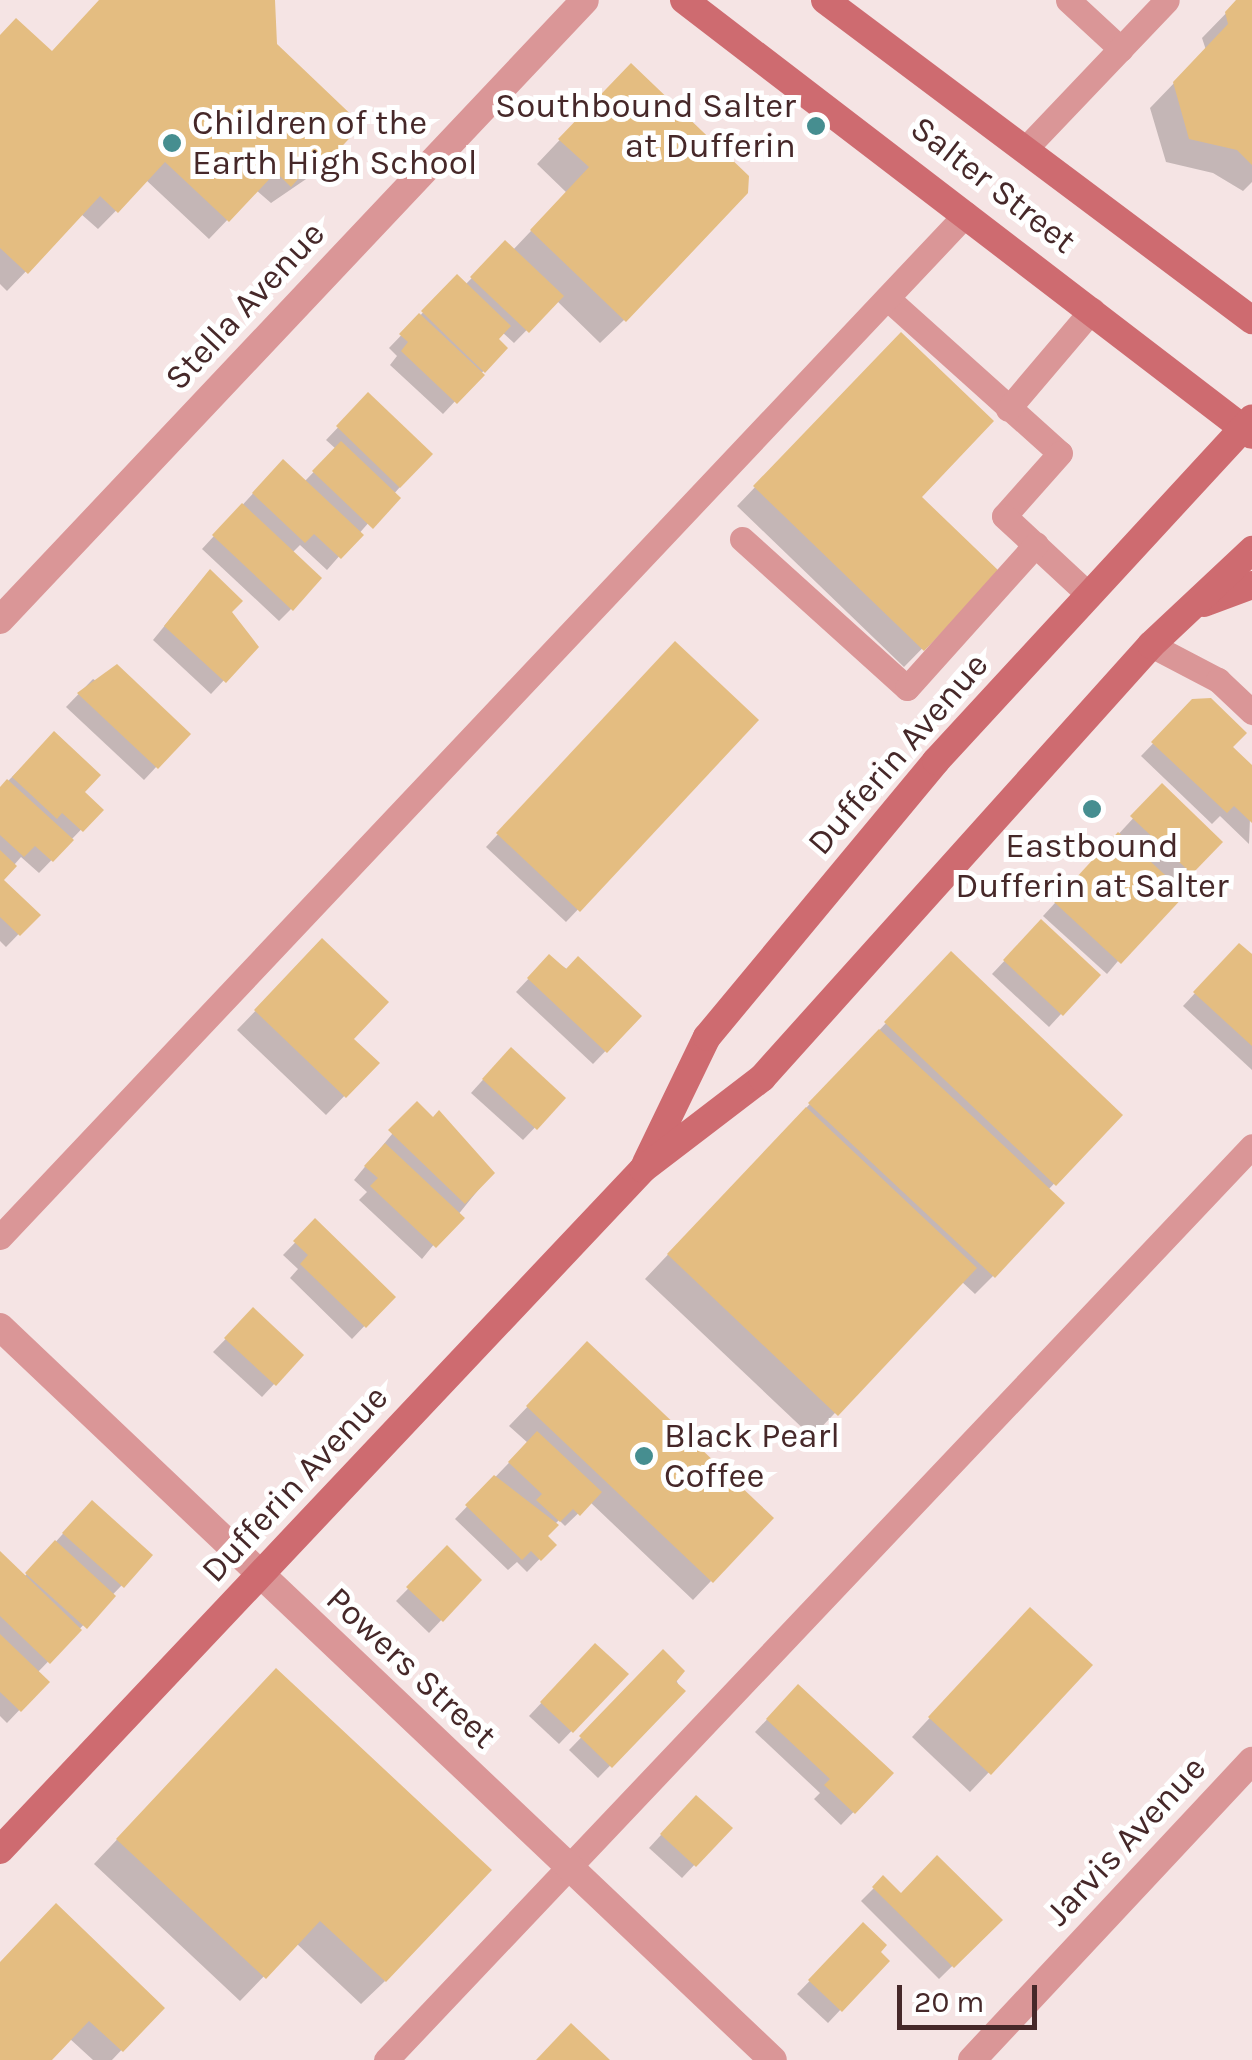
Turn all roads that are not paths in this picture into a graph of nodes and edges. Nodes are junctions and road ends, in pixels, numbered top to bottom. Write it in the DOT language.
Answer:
graph roads {
  1 [pos="585,0"];
  2 [pos="684,0"];
  3 [pos="825,0"];
  4 [pos="1068,0"];
  5 [pos="1167,0"];
  6 [pos="1121,49"];
  7 [pos="1026,148"];
  8 [pos="966,214"];
  9 [pos="887,298"];
  10 [pos="1092,310"];
  11 [pos="1252,320"];
  12 [pos="1008,409"];
  13 [pos="1249,428"];
  14 [pos="742,539"];
  15 [pos="1036,544"];
  16 [pos="1252,550"];
  17 [pos="1252,586"];
  18 [pos="1088,595"];
  19 [pos="1193,606"];
  20 [pos="0,620"];
  21 [pos="1151,645"];
  22 [pos="1252,712"];
  23 [pos="1252,1146"];
  24 [pos="643,1168"];
  25 [pos="0,1238"];
  26 [pos="0,1327"];
  27 [pos="259,1576"];
  28 [pos="1252,1761"];
  29 [pos="0,1850"];
  30 [pos="568,1867"];
  31 [pos="386,2060"];
  32 [pos="773,2060"];
  33 [pos="972,2060"];
  1 -- 20 [label="street, Stella Avenue"];
  2 -- 8 [label="main road, Salter Street"];
  3 -- 7 [label="main road, Salter Street"];
  4 -- 6 [label="lane"];
  5 -- 6 [label="lane"];
  6 -- 7 [label="lane"];
  7 -- 11 [label="main road, Salter Street"];
  8 -- 9 [label="lane"];
  8 -- 10 [label="main road, Salter Street"];
  9 -- 12 [label="lane"];
  9 -- 25 [label="lane"];
  10 -- 12 [label="lane"];
  10 -- 13 [label="main road, Salter Street"];
  12 -- 15 [label="lane"];
  13 -- 18 [label="main road, Dufferin Avenue"];
  14 -- 15 [label="lane"];
  15 -- 18 [label="lane"];
  16 -- 19 [label="main road, Dufferin Avenue"];
  17 -- 19 [label="main road"];
  18 -- 24 [label="main road, Dufferin Avenue"];
  19 -- 21 [label="main road, Dufferin Avenue"];
  21 -- 22 [label="lane"];
  21 -- 24 [label="main road, Dufferin Avenue"];
  23 -- 30 [label="lane"];
  24 -- 27 [label="main road, Dufferin Avenue"];
  26 -- 27 [label="street, Powers Street"];
  27 -- 29 [label="main road, Dufferin Avenue"];
  27 -- 30 [label="street, Powers Street"];
  28 -- 33 [label="street, Jarvis Avenue"];
  30 -- 31 [label="lane"];
  30 -- 32 [label="street, Powers Street"];
}
